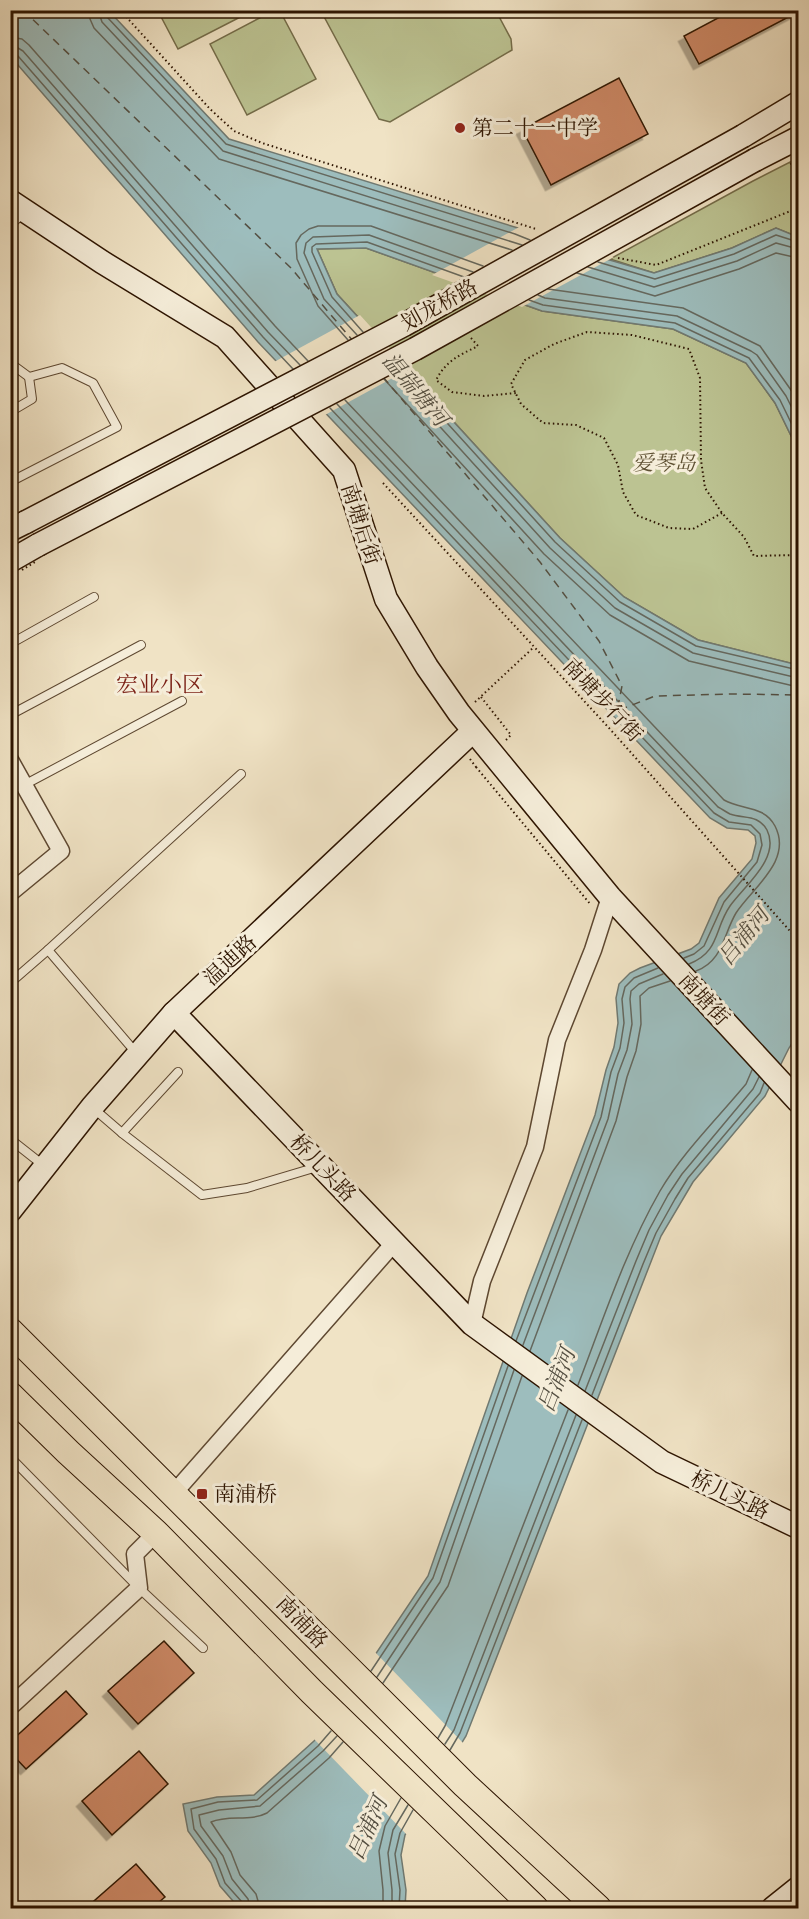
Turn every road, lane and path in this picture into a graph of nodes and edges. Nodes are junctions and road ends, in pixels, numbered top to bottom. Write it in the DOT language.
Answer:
graph roads {
  1 [pos="120,10"];
  2 [pos="798,103"];
  3 [pos="798,138"];
  4 [pos="798,208"];
  5 [pos="15,213"];
  6 [pos="543,231"];
  7 [pos="613,256"];
  8 [pos="467,334"];
  9 [pos="10,363"];
  10 [pos="29,377"];
  11 [pos="516,393"];
  12 [pos="10,412"];
  13 [pos="10,482"];
  14 [pos="383,483"];
  15 [pos="722,513"];
  16 [pos="18,526"];
  17 [pos="798,558"];
  18 [pos="10,561"];
  19 [pos="94,597"];
  20 [pos="10,644"];
  21 [pos="141,645"];
  22 [pos="182,701"];
  23 [pos="10,716"];
  24 [pos="473,731"];
  25 [pos="10,760"];
  26 [pos="476,766"];
  27 [pos="241,774"];
  28 [pos="24,785"];
  29 [pos="10,893"];
  30 [pos="610,897"];
  31 [pos="603,919"];
  32 [pos="798,940"];
  33 [pos="48,950"];
  34 [pos="10,983"];
  35 [pos="174,1013"];
  36 [pos="138,1055"];
  37 [pos="178,1072"];
  38 [pos="798,1101"];
  39 [pos="92,1107"];
  40 [pos="798,1119"];
  41 [pos="798,1125"];
  42 [pos="122,1133"];
  43 [pos="10,1139"];
  44 [pos="321,1166"];
  45 [pos="45,1167"];
  46 [pos="10,1211"];
  47 [pos="394,1243"];
  48 [pos="472,1324"];
  49 [pos="10,1331"];
  50 [pos="10,1395"];
  51 [pos="10,1457"];
  52 [pos="174,1493"];
  53 [pos="798,1527"];
  54 [pos="156,1533"];
  55 [pos="139,1588"];
  56 [pos="203,1648"];
  57 [pos="10,1707"];
  58 [pos="798,1888"];
  59 [pos="535,1908"];
  60 [pos="598,1908"];
  61 [pos="773,1908"];
  1 -- 6 [label="path"];
  2 -- 16 [label="street, 划龙桥路, bridge"];
  3 -- 18 [label="street, 划龙桥路, bridge"];
  4 -- 7 [label="path"];
  5 -- 24 [label="street, 南塘后街"];
  8 -- 11 [label="path"];
  9 -- 10 [label="lane"];
  10 -- 12 [label="lane"];
  10 -- 13 [label="lane"];
  11 -- 15 [label="path"];
  11 -- 15 [label="path"];
  14 -- 32 [label="path, 南塘步行街"];
  15 -- 17 [label="path"];
  19 -- 20 [label="lane"];
  21 -- 23 [label="lane"];
  22 -- 28 [label="lane"];
  24 -- 30 [label="street, 南塘后街"];
  24 -- 35 [label="street, 温迪路"];
  25 -- 28 [label="street"];
  26 -- 31 [label="path"];
  27 -- 33 [label="lane"];
  28 -- 29 [label="street"];
  30 -- 31 [label="street"];
  30 -- 38 [label="street, 南塘街"];
  31 -- 48 [label="street"];
  33 -- 34 [label="lane"];
  33 -- 36 [label="lane"];
  35 -- 36 [label="street, 温迪路"];
  35 -- 44 [label="street, 桥儿头路"];
  36 -- 39 [label="street, 温迪路"];
  37 -- 42 [label="lane"];
  39 -- 42 [label="lane"];
  39 -- 45 [label="street, 温迪路"];
  40 -- 41 [label="path"];
  42 -- 44 [label="lane"];
  43 -- 45 [label="lane"];
  44 -- 47 [label="street, 桥儿头路"];
  45 -- 46 [label="street, 温迪路"];
  47 -- 48 [label="street, 桥儿头路"];
  47 -- 52 [label="street"];
  48 -- 53 [label="street, 桥儿头路"];
  49 -- 52 [label="main road, 南浦路"];
  50 -- 54 [label="main road, 南浦路"];
  51 -- 55 [label="lane"];
  52 -- 60 [label="main road, 南浦路"];
  54 -- 55 [label="street"];
  54 -- 59 [label="main road, 南浦路"];
  55 -- 56 [label="lane"];
  55 -- 57 [label="street"];
  58 -- 61 [label="street"];
}
